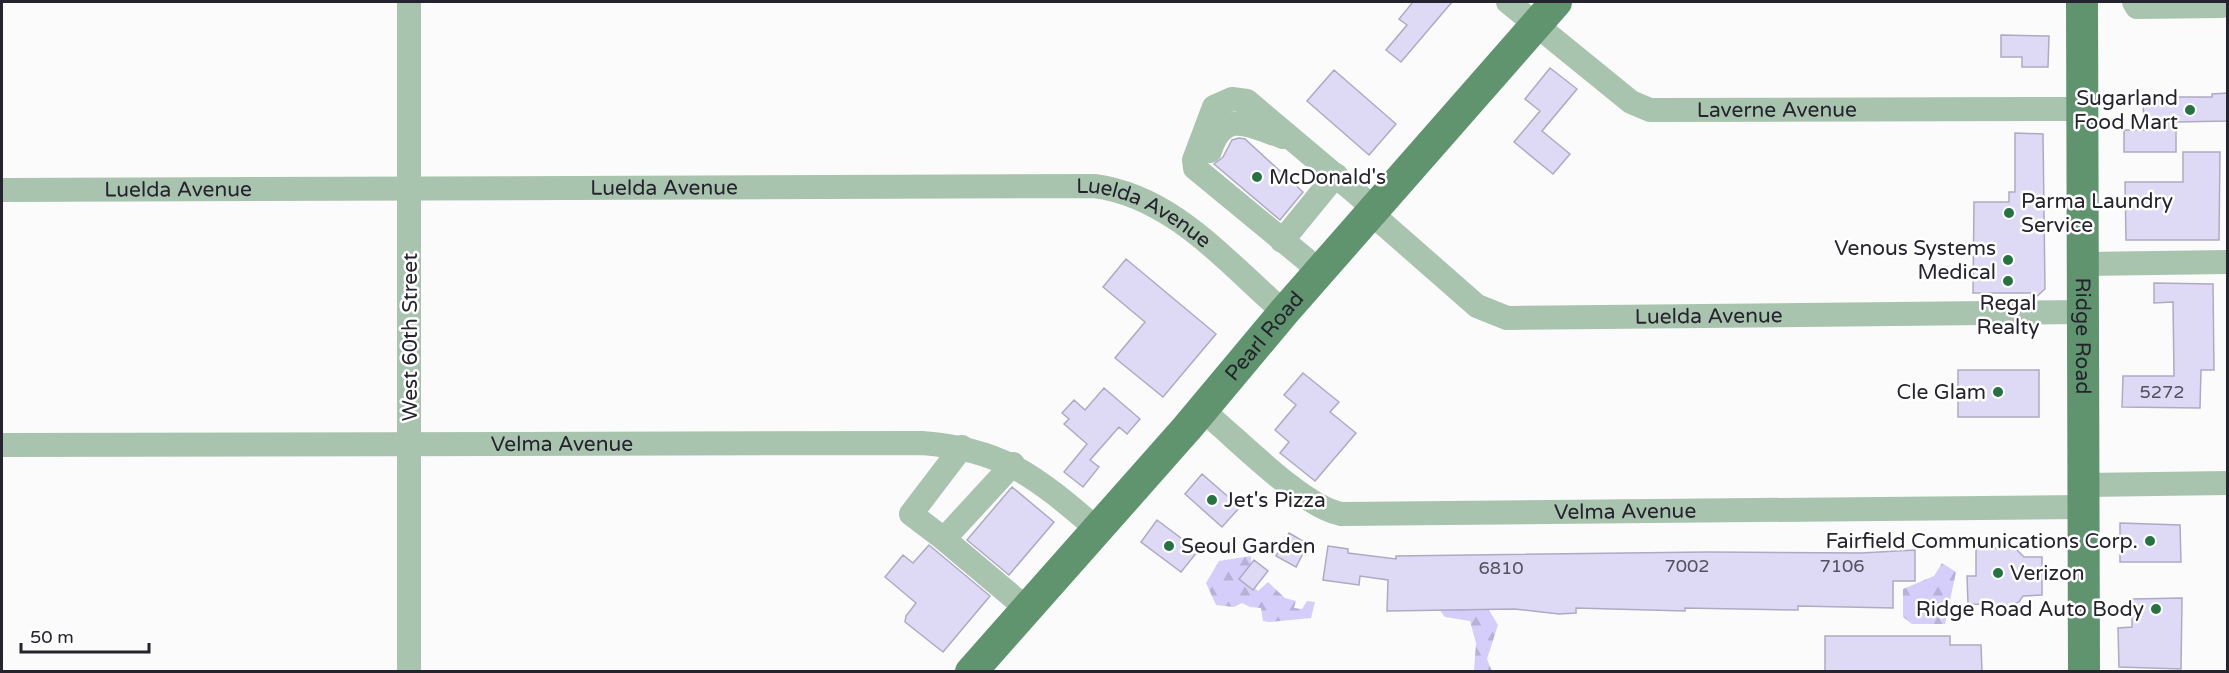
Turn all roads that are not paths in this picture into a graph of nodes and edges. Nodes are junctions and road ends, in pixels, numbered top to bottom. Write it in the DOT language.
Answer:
graph roads {
  1 [pos="409,2"];
  2 [pos="1508,2"];
  3 [pos="2082,2"];
  4 [pos="2134,2"];
  5 [pos="2222,2"];
  6 [pos="1547,13"];
  7 [pos="2082,109"];
  8 [pos="1336,175"];
  9 [pos="2,190"];
  10 [pos="409,190"];
  11 [pos="1373,211"];
  12 [pos="1276,236"];
  13 [pos="2228,262"];
  14 [pos="2083,264"];
  15 [pos="1320,271"];
  16 [pos="1284,312"];
  17 [pos="2083,312"];
  18 [pos="1202,410"];
  19 [pos="410,444"];
  20 [pos="2,445"];
  21 [pos="962,447"];
  22 [pos="1013,464"];
  23 [pos="2228,483"];
  24 [pos="2084,496"];
  25 [pos="1097,529"];
  26 [pos="944,539"];
  27 [pos="1026,608"];
  28 [pos="409,672"];
  29 [pos="972,672"];
  30 [pos="2084,672"];
  1 -- 10 [label="street, West 60th Street"];
  2 -- 6 [label="street, Laverne Avenue"];
  3 -- 7 [label="main road, Ridge Road"];
  4 -- 5 [label="street"];
  6 -- 7 [label="street, Laverne Avenue"];
  6 -- 11 [label="main road, Pearl Road"];
  7 -- 14 [label="main road, Ridge Road"];
  8 -- 11 [label="street, Luelda Avenue"];
  8 -- 12 [label="street"];
  8 -- 12 [label="street, Luelda Avenue"];
  9 -- 10 [label="street, Luelda Avenue"];
  10 -- 16 [label="street, Luelda Avenue"];
  10 -- 19 [label="street, West 60th Street"];
  11 -- 15 [label="main road, Pearl Road"];
  11 -- 17 [label="street, Luelda Avenue"];
  12 -- 15 [label="street, Luelda Avenue"];
  13 -- 14 [label="street"];
  14 -- 17 [label="main road, Ridge Road"];
  15 -- 16 [label="main road, Pearl Road"];
  16 -- 18 [label="main road, Pearl Road"];
  17 -- 24 [label="main road, Ridge Road"];
  18 -- 24 [label="street, Velma Avenue"];
  18 -- 25 [label="main road, Pearl Road"];
  19 -- 20 [label="street, Velma Avenue"];
  19 -- 21 [label="street, Velma Avenue"];
  19 -- 28 [label="street, West 60th Street"];
  21 -- 22 [label="street, Velma Avenue"];
  21 -- 26 [label="street"];
  22 -- 25 [label="street, Velma Avenue"];
  22 -- 26 [label="street"];
  23 -- 24 [label="street, Velma Avenue"];
  24 -- 30 [label="main road, Ridge Road"];
  25 -- 27 [label="main road, Pearl Road"];
  26 -- 27 [label="street"];
  27 -- 29 [label="main road, Pearl Road"];
}
